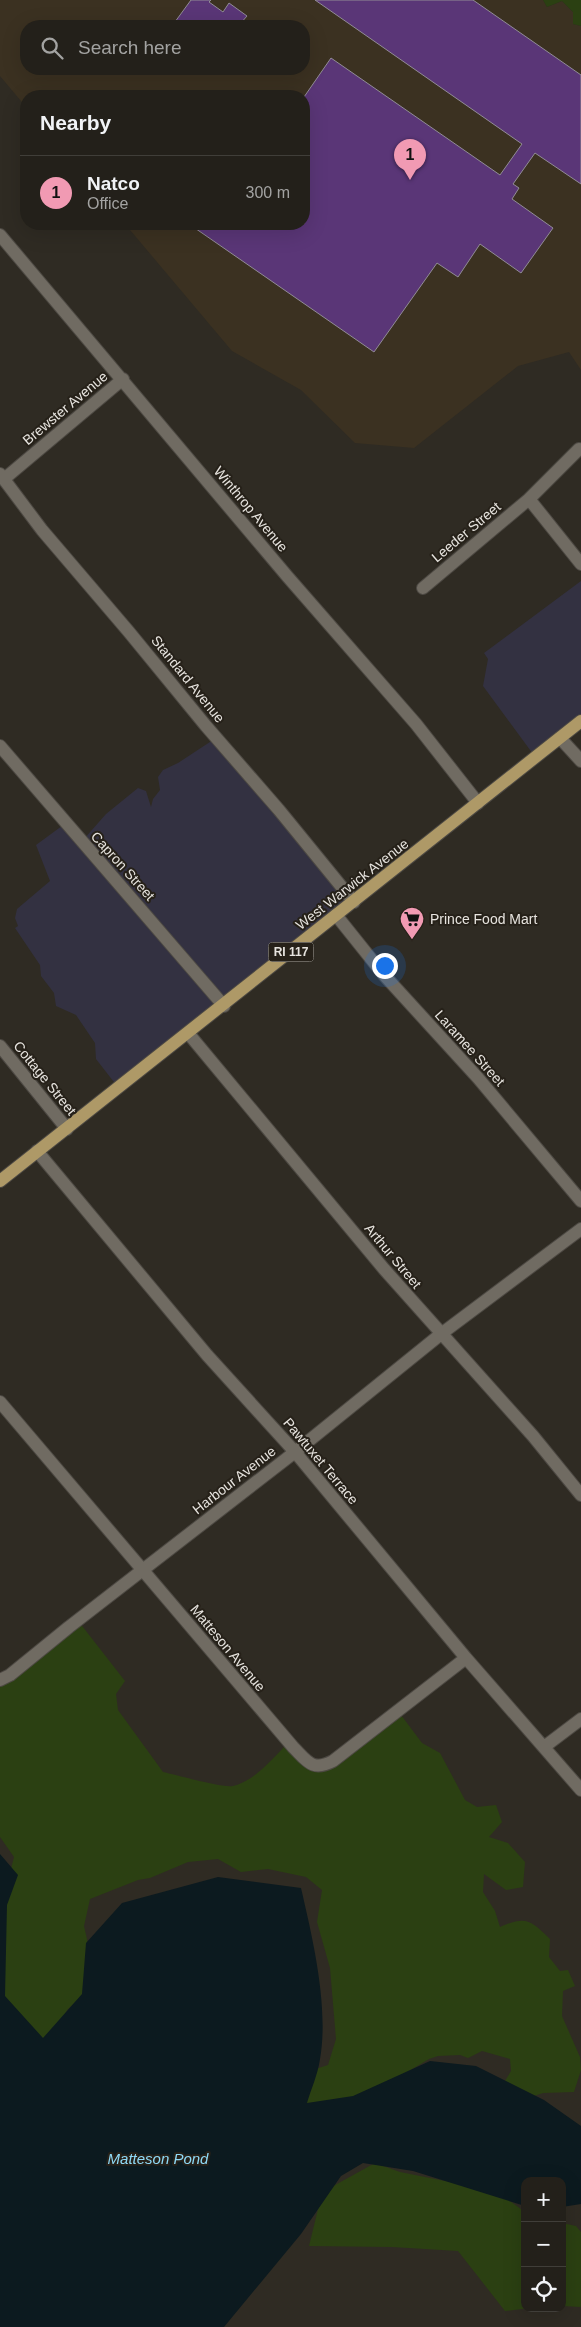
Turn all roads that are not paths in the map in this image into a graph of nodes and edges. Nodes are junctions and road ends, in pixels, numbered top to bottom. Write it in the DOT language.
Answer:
graph roads {
  1 [pos="0,235"];
  2 [pos="123,380"];
  3 [pos="579,449"];
  4 [pos="2,477"];
  5 [pos="530,499"];
  6 [pos="581,564"];
  7 [pos="423,588"];
  8 [pos="581,721"];
  9 [pos="560,738"];
  10 [pos="0,746"];
  11 [pos="581,761"];
  12 [pos="478,803"];
  13 [pos="354,902"];
  14 [pos="336,915"];
  15 [pos="224,1006"];
  16 [pos="188,1032"];
  17 [pos="0,1046"];
  18 [pos="67,1129"];
  19 [pos="38,1151"];
  20 [pos="0,1181"];
  21 [pos="581,1201"];
  22 [pos="581,1229"];
  23 [pos="441,1334"];
  24 [pos="0,1402"];
  25 [pos="295,1452"];
  26 [pos="581,1495"];
  27 [pos="143,1570"];
  28 [pos="466,1658"];
  29 [pos="0,1680"];
  30 [pos="581,1719"];
  31 [pos="544,1747"];
  32 [pos="581,1790"];
  1 -- 2 [label="street, Winthrop Avenue"];
  2 -- 4 [label="street, Brewster Avenue"];
  2 -- 12 [label="street, Winthrop Avenue"];
  3 -- 5 [label="street, Leeder Street"];
  4 -- 13 [label="street, Standard Avenue"];
  5 -- 6 [label="street"];
  5 -- 7 [label="street, Leeder Street"];
  8 -- 9 [label="main road, West Warwick Avenue / RI 117"];
  9 -- 11 [label="street"];
  9 -- 12 [label="main road, West Warwick Avenue / RI 117"];
  10 -- 15 [label="street, Capron Street"];
  12 -- 13 [label="main road, West Warwick Avenue / RI 117"];
  13 -- 14 [label="main road, West Warwick Avenue / RI 117"];
  14 -- 15 [label="main road, West Warwick Avenue / RI 117"];
  14 -- 21 [label="street, Laramee Street"];
  15 -- 16 [label="main road, West Warwick Avenue / RI 117"];
  16 -- 18 [label="main road, West Warwick Avenue / RI 117"];
  16 -- 23 [label="street, Arthur Street"];
  17 -- 18 [label="street, Cottage Street"];
  18 -- 19 [label="main road, West Warwick Avenue / RI 117"];
  19 -- 20 [label="main road, West Warwick Avenue / RI 117"];
  19 -- 25 [label="street, Pawtuxet Terrace"];
  22 -- 23 [label="street, Harbour Avenue"];
  23 -- 25 [label="street, Harbour Avenue"];
  23 -- 26 [label="street, Arthur Street"];
  24 -- 27 [label="street, Matteson Avenue"];
  25 -- 27 [label="street, Harbour Avenue"];
  25 -- 28 [label="street, Pawtuxet Terrace"];
  27 -- 28 [label="street, Matteson Avenue"];
  27 -- 29 [label="street, Harbour Avenue"];
  28 -- 31 [label="street, Pawtuxet Terrace"];
  30 -- 31 [label="street"];
  31 -- 32 [label="street, Pawtuxet Terrace"];
}
